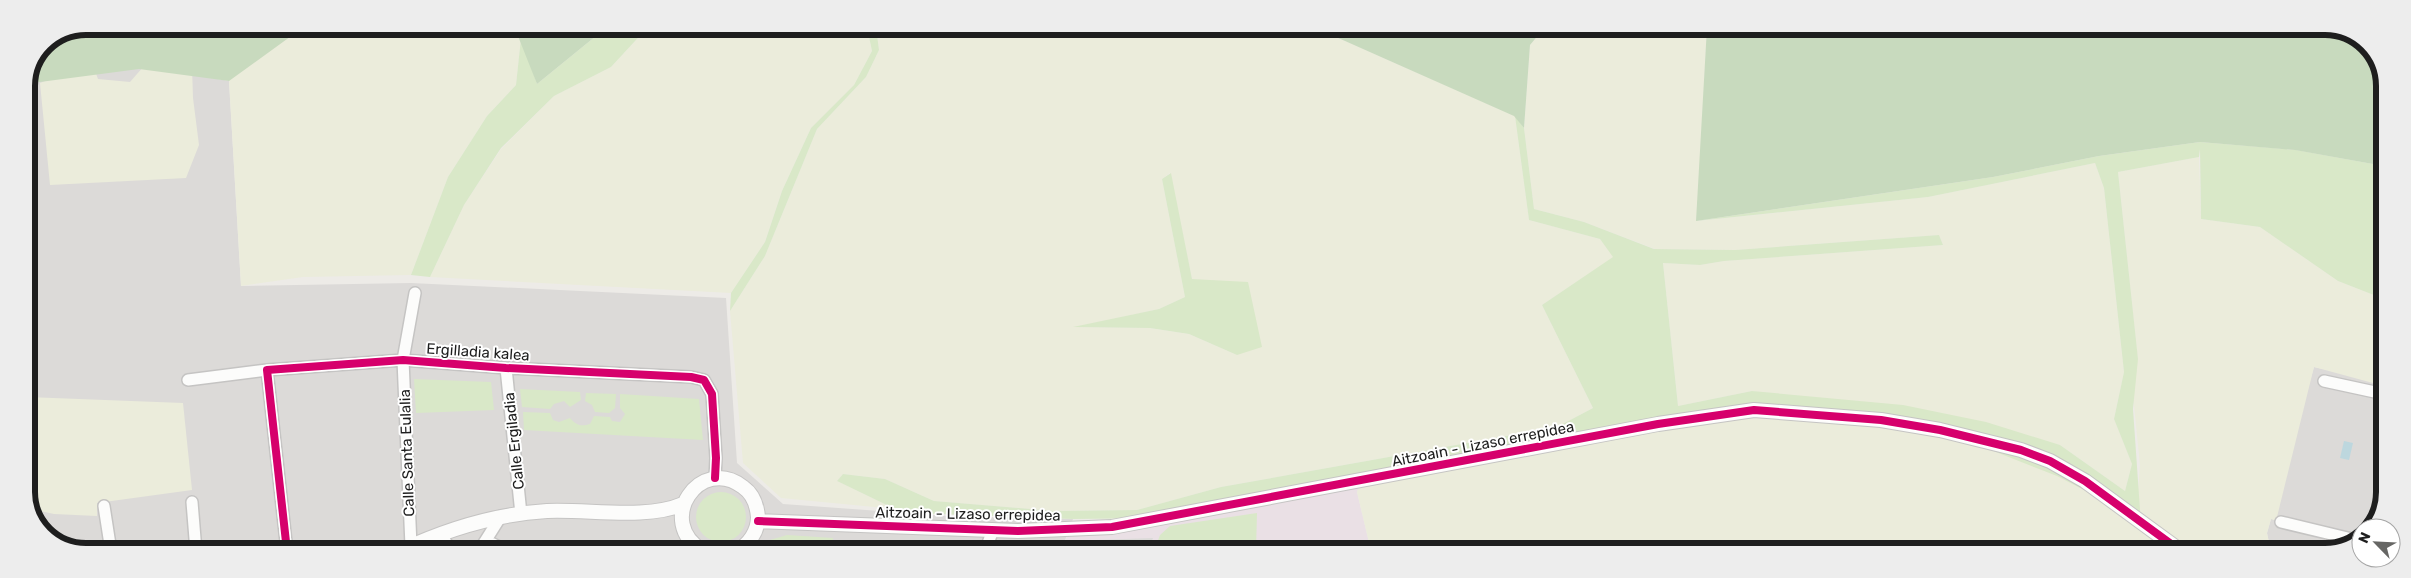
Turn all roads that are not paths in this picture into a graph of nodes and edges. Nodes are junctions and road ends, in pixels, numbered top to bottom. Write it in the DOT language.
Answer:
graph roads {
  1 [pos="416,293"];
  2 [pos="403,360"];
  3 [pos="506,368"];
  4 [pos="267,370"];
  5 [pos="188,380"];
  6 [pos="2324,381"];
  7 [pos="2376,392"];
  8 [pos="716,478"];
  9 [pos="192,502"];
  10 [pos="684,504"];
  11 [pos="104,506"];
  12 [pos="521,514"];
  13 [pos="650,514"];
  14 [pos="502,516"];
  15 [pos="758,521"];
  16 [pos="2280,522"];
  17 [pos="683,528"];
  18 [pos="993,530"];
  19 [pos="441,534"];
  20 [pos="2347,538"];
  21 [pos="487,541"];
  22 [pos="110,543"];
  23 [pos="195,543"];
  24 [pos="286,543"];
  25 [pos="405,543"];
  26 [pos="418,543"];
  27 [pos="446,543"];
  28 [pos="491,543"];
  29 [pos="694,543"];
  30 [pos="747,543"];
  31 [pos="988,543"];
  32 [pos="2170,543"];
  1 -- 2 [label="street, Ergilladia kalea"];
  2 -- 3 [label="street, Ergilladia kalea"];
  2 -- 4 [label="street, Ergilladia kalea"];
  2 -- 25 [label="street, Calle Santa Eulalia"];
  3 -- 8 [label="street, Ergilladia kalea"];
  3 -- 12 [label="street, Calle Ergiladia"];
  4 -- 5 [label="street, Ergilladia kalea"];
  4 -- 24 [label="street"];
  6 -- 7 [label="street"];
  8 -- 10 [label="street"];
  8 -- 15 [label="street"];
  9 -- 23 [label="street"];
  10 -- 13 [label="street"];
  10 -- 17 [label="street"];
  11 -- 22 [label="street"];
  12 -- 13 [label="street"];
  12 -- 14 [label="street"];
  13 -- 17 [label="street"];
  14 -- 19 [label="street"];
  14 -- 21 [label="street"];
  15 -- 18 [label="street, Aitzoain - Lizaso errepidea"];
  15 -- 30 [label="street"];
  16 -- 20 [label="street"];
  17 -- 29 [label="street"];
  18 -- 31 [label="street"];
  18 -- 32 [label="street, Aitzoain - Lizaso errepidea"];
  19 -- 26 [label="street"];
  19 -- 27 [label="street"];
  21 -- 28 [label="street"];
}
